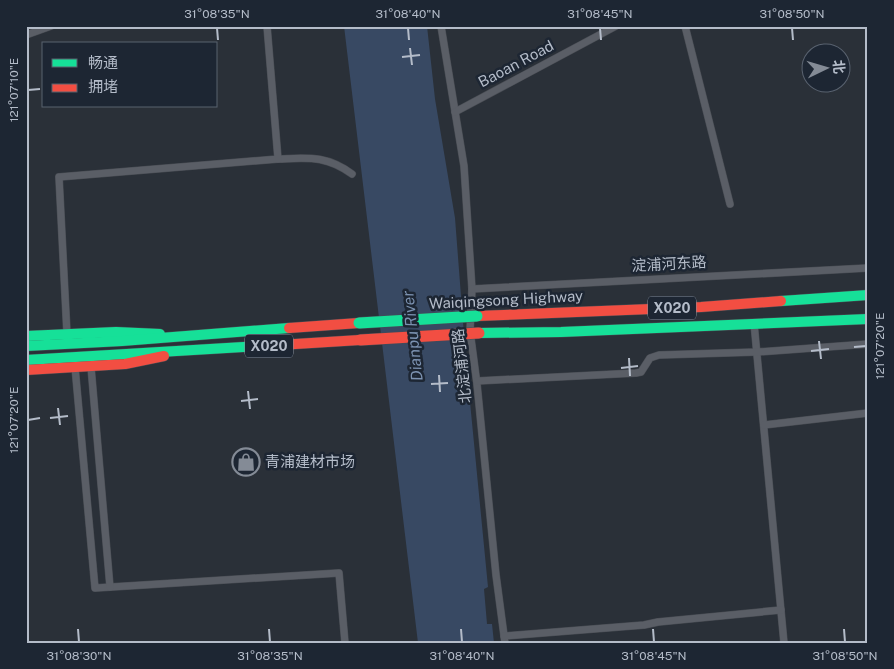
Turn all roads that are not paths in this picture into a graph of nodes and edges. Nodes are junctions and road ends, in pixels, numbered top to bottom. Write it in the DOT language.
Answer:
graph roads {
  1 [pos="51,26"];
  2 [pos="267,26"];
  3 [pos="441,26"];
  4 [pos="616,26"];
  5 [pos="685,26"];
  6 [pos="26,35"];
  7 [pos="455,112"];
  8 [pos="278,159"];
  9 [pos="352,174"];
  10 [pos="730,204"];
  11 [pos="868,268"];
  12 [pos="472,289"];
  13 [pos="868,295"];
  14 [pos="868,319"];
  15 [pos="754,323"];
  16 [pos="67,334"];
  17 [pos="26,336"];
  18 [pos="184,336"];
  19 [pos="868,344"];
  20 [pos="26,346"];
  21 [pos="178,352"];
  22 [pos="756,352"];
  23 [pos="26,360"];
  24 [pos="75,367"];
  25 [pos="91,367"];
  26 [pos="26,370"];
  27 [pos="477,381"];
  28 [pos="868,413"];
  29 [pos="764,425"];
  30 [pos="110,587"];
  31 [pos="781,610"];
  32 [pos="505,639"];
  33 [pos="345,643"];
  34 [pos="784,643"];
  1 -- 6 [label="street"];
  2 -- 8 [label="street"];
  3 -- 7 [label="street, 北淀浦河路"];
  4 -- 7 [label="street, Baoan Road"];
  5 -- 10 [label="street"];
  7 -- 12 [label="street, 北淀浦河路"];
  8 -- 9 [label="street"];
  8 -- 16 [label="street"];
  11 -- 12 [label="street, 淀浦河东路"];
  12 -- 27 [label="street, 北淀浦河路"];
  13 -- 18 [label="main road, Waiqingsong Highway / X020, bridge"];
  14 -- 15 [label="main road, X020"];
  15 -- 21 [label="main road, X020, bridge"];
  15 -- 22 [label="street"];
  16 -- 17 [label="main road"];
  16 -- 18 [label="main road"];
  18 -- 20 [label="main road, Waiqingsong Highway / X020"];
  19 -- 22 [label="street"];
  21 -- 23 [label="main road, X020"];
  21 -- 25 [label="main road"];
  22 -- 27 [label="street"];
  22 -- 29 [label="street"];
  24 -- 25 [label="main road"];
  24 -- 26 [label="main road"];
  24 -- 30 [label="street"];
  25 -- 30 [label="street"];
  27 -- 32 [label="street, 北淀浦河路"];
  28 -- 29 [label="street"];
  29 -- 31 [label="street"];
  30 -- 33 [label="street"];
  31 -- 32 [label="street"];
  31 -- 34 [label="street"];
}
